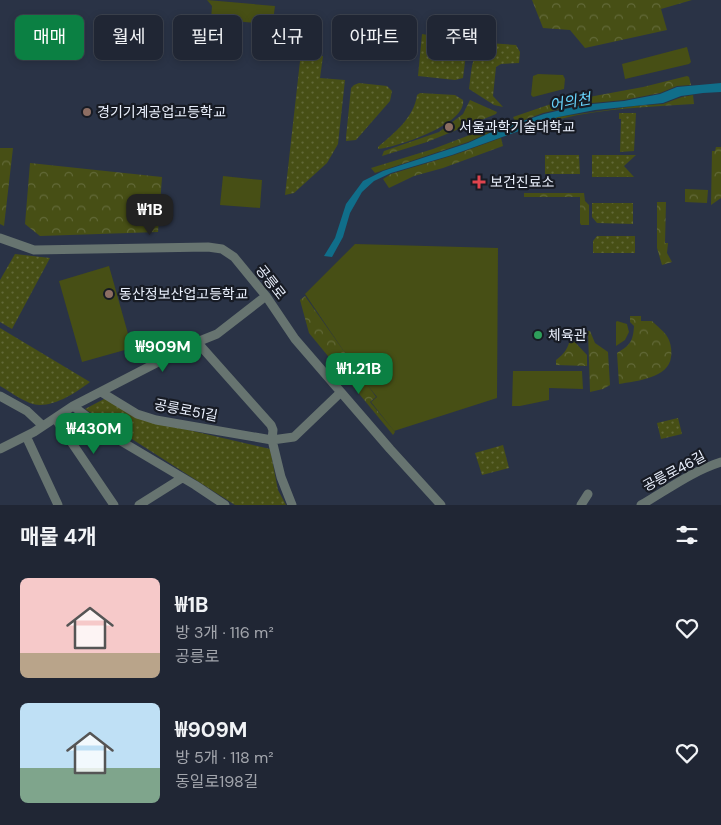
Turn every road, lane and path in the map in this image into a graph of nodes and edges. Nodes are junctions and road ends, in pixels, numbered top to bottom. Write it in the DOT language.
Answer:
graph roads {
  1 [pos="0,238"];
  2 [pos="266,296"];
  3 [pos="197,342"];
  4 [pos="101,392"];
  5 [pos="340,392"];
  6 [pos="0,396"];
  7 [pos="73,406"];
  8 [pos="55,418"];
  9 [pos="43,426"];
  10 [pos="26,436"];
  11 [pos="272,440"];
  12 [pos="0,449"];
  13 [pos="721,462"];
  14 [pos="182,478"];
  15 [pos="588,494"];
  16 [pos="643,504"];
  17 [pos="58,505"];
  18 [pos="114,505"];
  19 [pos="139,505"];
  20 [pos="225,505"];
  21 [pos="292,505"];
  22 [pos="441,505"];
  23 [pos="581,505"];
  1 -- 2 [label="street, 공릉로"];
  2 -- 3 [label="street"];
  2 -- 5 [label="street, 공릉로"];
  3 -- 4 [label="street"];
  3 -- 11 [label="street"];
  4 -- 7 [label="street"];
  4 -- 11 [label="street, 공릉로51길"];
  5 -- 11 [label="street, 공릉로51길"];
  5 -- 22 [label="street, 공릉로"];
  6 -- 9 [label="street"];
  7 -- 8 [label="street"];
  7 -- 14 [label="street"];
  8 -- 9 [label="street"];
  8 -- 18 [label="street"];
  9 -- 10 [label="street"];
  10 -- 12 [label="street"];
  10 -- 17 [label="street"];
  11 -- 21 [label="street"];
  13 -- 16 [label="street, 공릉로46길"];
  14 -- 19 [label="street"];
  14 -- 20 [label="street"];
  15 -- 23 [label="street"];
}
